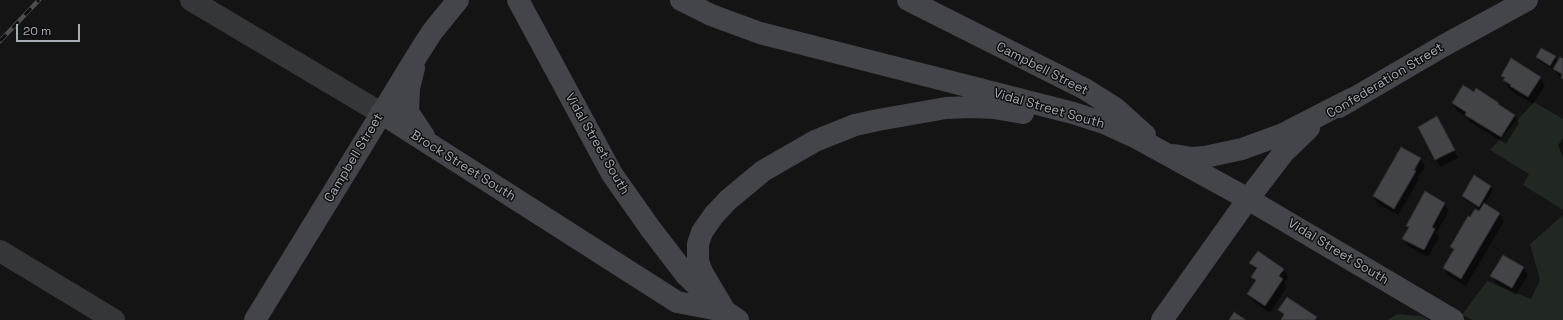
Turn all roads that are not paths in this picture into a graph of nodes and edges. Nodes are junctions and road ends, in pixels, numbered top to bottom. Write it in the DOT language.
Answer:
graph roads {
  1 [pos="192,0"];
  2 [pos="458,0"];
  3 [pos="518,0"];
  4 [pos="681,0"];
  5 [pos="908,0"];
  6 [pos="1528,0"];
  7 [pos="418,54"];
  8 [pos="1351,99"];
  9 [pos="381,113"];
  10 [pos="1104,123"];
  11 [pos="430,145"];
  12 [pos="1166,153"];
  13 [pos="1248,199"];
  14 [pos="0,252"];
  15 [pos="732,315"];
  16 [pos="114,320"];
  17 [pos="255,320"];
  18 [pos="1162,320"];
  19 [pos="1452,320"];
  1 -- 9 [label="street, Brock Street South"];
  2 -- 7 [label="main road, Campbell Street"];
  3 -- 15 [label="main road, Vidal Street South"];
  4 -- 10 [label="main road, Vidal Street South"];
  5 -- 12 [label="main road, Campbell Street"];
  6 -- 8 [label="main road, Confederation Street"];
  7 -- 9 [label="main road, Campbell Street"];
  7 -- 11 [label="main road"];
  8 -- 12 [label="main road"];
  8 -- 13 [label="main road, Confederation Street"];
  9 -- 11 [label="main road, Brock Street South"];
  9 -- 17 [label="main road, Campbell Street"];
  10 -- 12 [label="main road, Vidal Street South"];
  10 -- 15 [label="main road"];
  11 -- 15 [label="main road, Brock Street South"];
  12 -- 13 [label="main road, Vidal Street South"];
  13 -- 18 [label="main road, Confederation Street"];
  13 -- 19 [label="main road, Vidal Street South"];
  14 -- 16 [label="street"];
}
